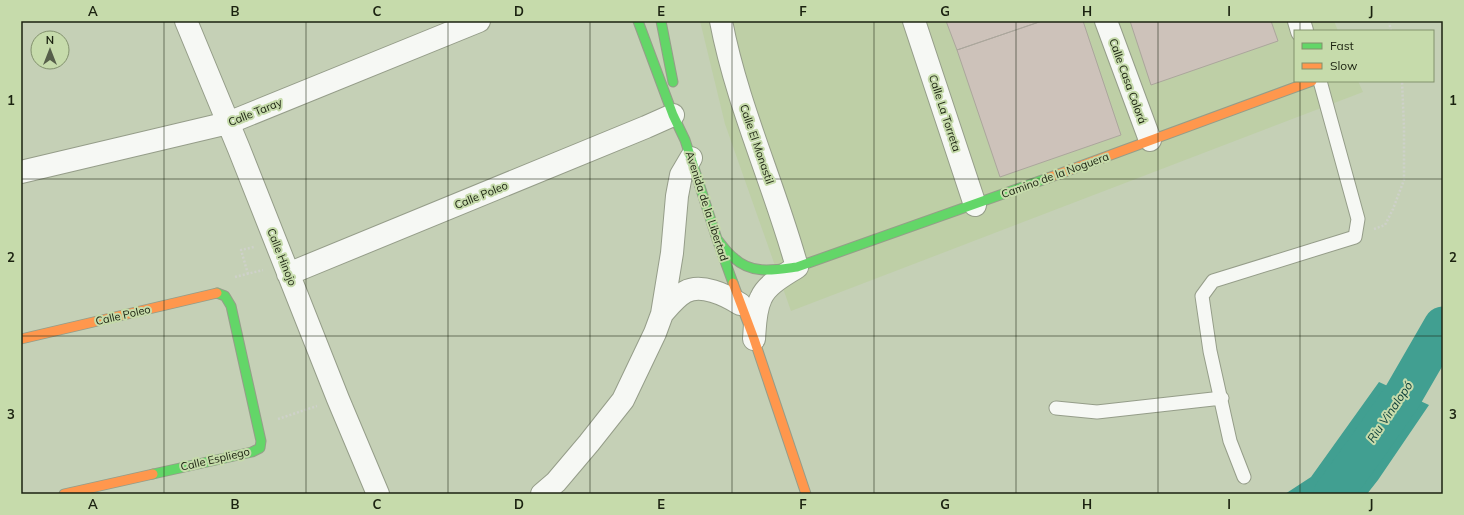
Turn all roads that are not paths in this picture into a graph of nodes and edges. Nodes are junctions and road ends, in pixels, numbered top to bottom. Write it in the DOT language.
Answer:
graph roads {
  1 [pos="186,21"];
  2 [pos="479,21"];
  3 [pos="638,21"];
  4 [pos="661,21"];
  5 [pos="721,21"];
  6 [pos="914,21"];
  7 [pos="1106,21"];
  8 [pos="1309,82"];
  9 [pos="1320,82"];
  10 [pos="673,115"];
  11 [pos="228,123"];
  12 [pos="1150,140"];
  13 [pos="688,149"];
  14 [pos="21,172"];
  15 [pos="975,205"];
  16 [pos="717,239"];
  17 [pos="797,266"];
  18 [pos="288,274"];
  19 [pos="225,296"];
  20 [pos="740,304"];
  21 [pos="662,314"];
  22 [pos="21,339"];
  23 [pos="754,339"];
  24 [pos="1222,398"];
  25 [pos="1056,408"];
  26 [pos="1244,477"];
  27 [pos="64,494"];
  28 [pos="378,494"];
  29 [pos="542,494"];
  30 [pos="806,494"];
  1 -- 11 [label="street, Calle Hinojo"];
  2 -- 11 [label="street, Calle Taray"];
  3 -- 10 [label="street, Avenida de la Libertad"];
  4 -- 13 [label="street"];
  5 -- 17 [label="street, Calle El Monastil"];
  6 -- 15 [label="street, Calle La Torreta"];
  7 -- 12 [label="street, Calle Casa Colorá"];
  8 -- 12 [label="street, Camino de la Noguera"];
  9 -- 24 [label="lane"];
  10 -- 13 [label="street, Avenida de la Libertad"];
  10 -- 18 [label="street, Calle Poleo"];
  11 -- 14 [label="street, Calle Taray"];
  11 -- 18 [label="street, Calle Hinojo"];
  12 -- 15 [label="street, Camino de la Noguera"];
  13 -- 16 [label="street, Avenida de la Libertad"];
  13 -- 21 [label="street"];
  15 -- 17 [label="street, Camino de la Noguera"];
  16 -- 17 [label="street, Camino de la Noguera"];
  16 -- 20 [label="street, Avenida de la Libertad"];
  17 -- 23 [label="street"];
  18 -- 28 [label="street, Calle Hinojo"];
  19 -- 22 [label="street, Calle Poleo"];
  19 -- 27 [label="street, Calle Espliego"];
  20 -- 21 [label="street"];
  20 -- 23 [label="street, Avenida de la Libertad"];
  21 -- 29 [label="street"];
  23 -- 30 [label="street, Avenida de la Libertad"];
  24 -- 25 [label="lane"];
  24 -- 26 [label="lane"];
}
